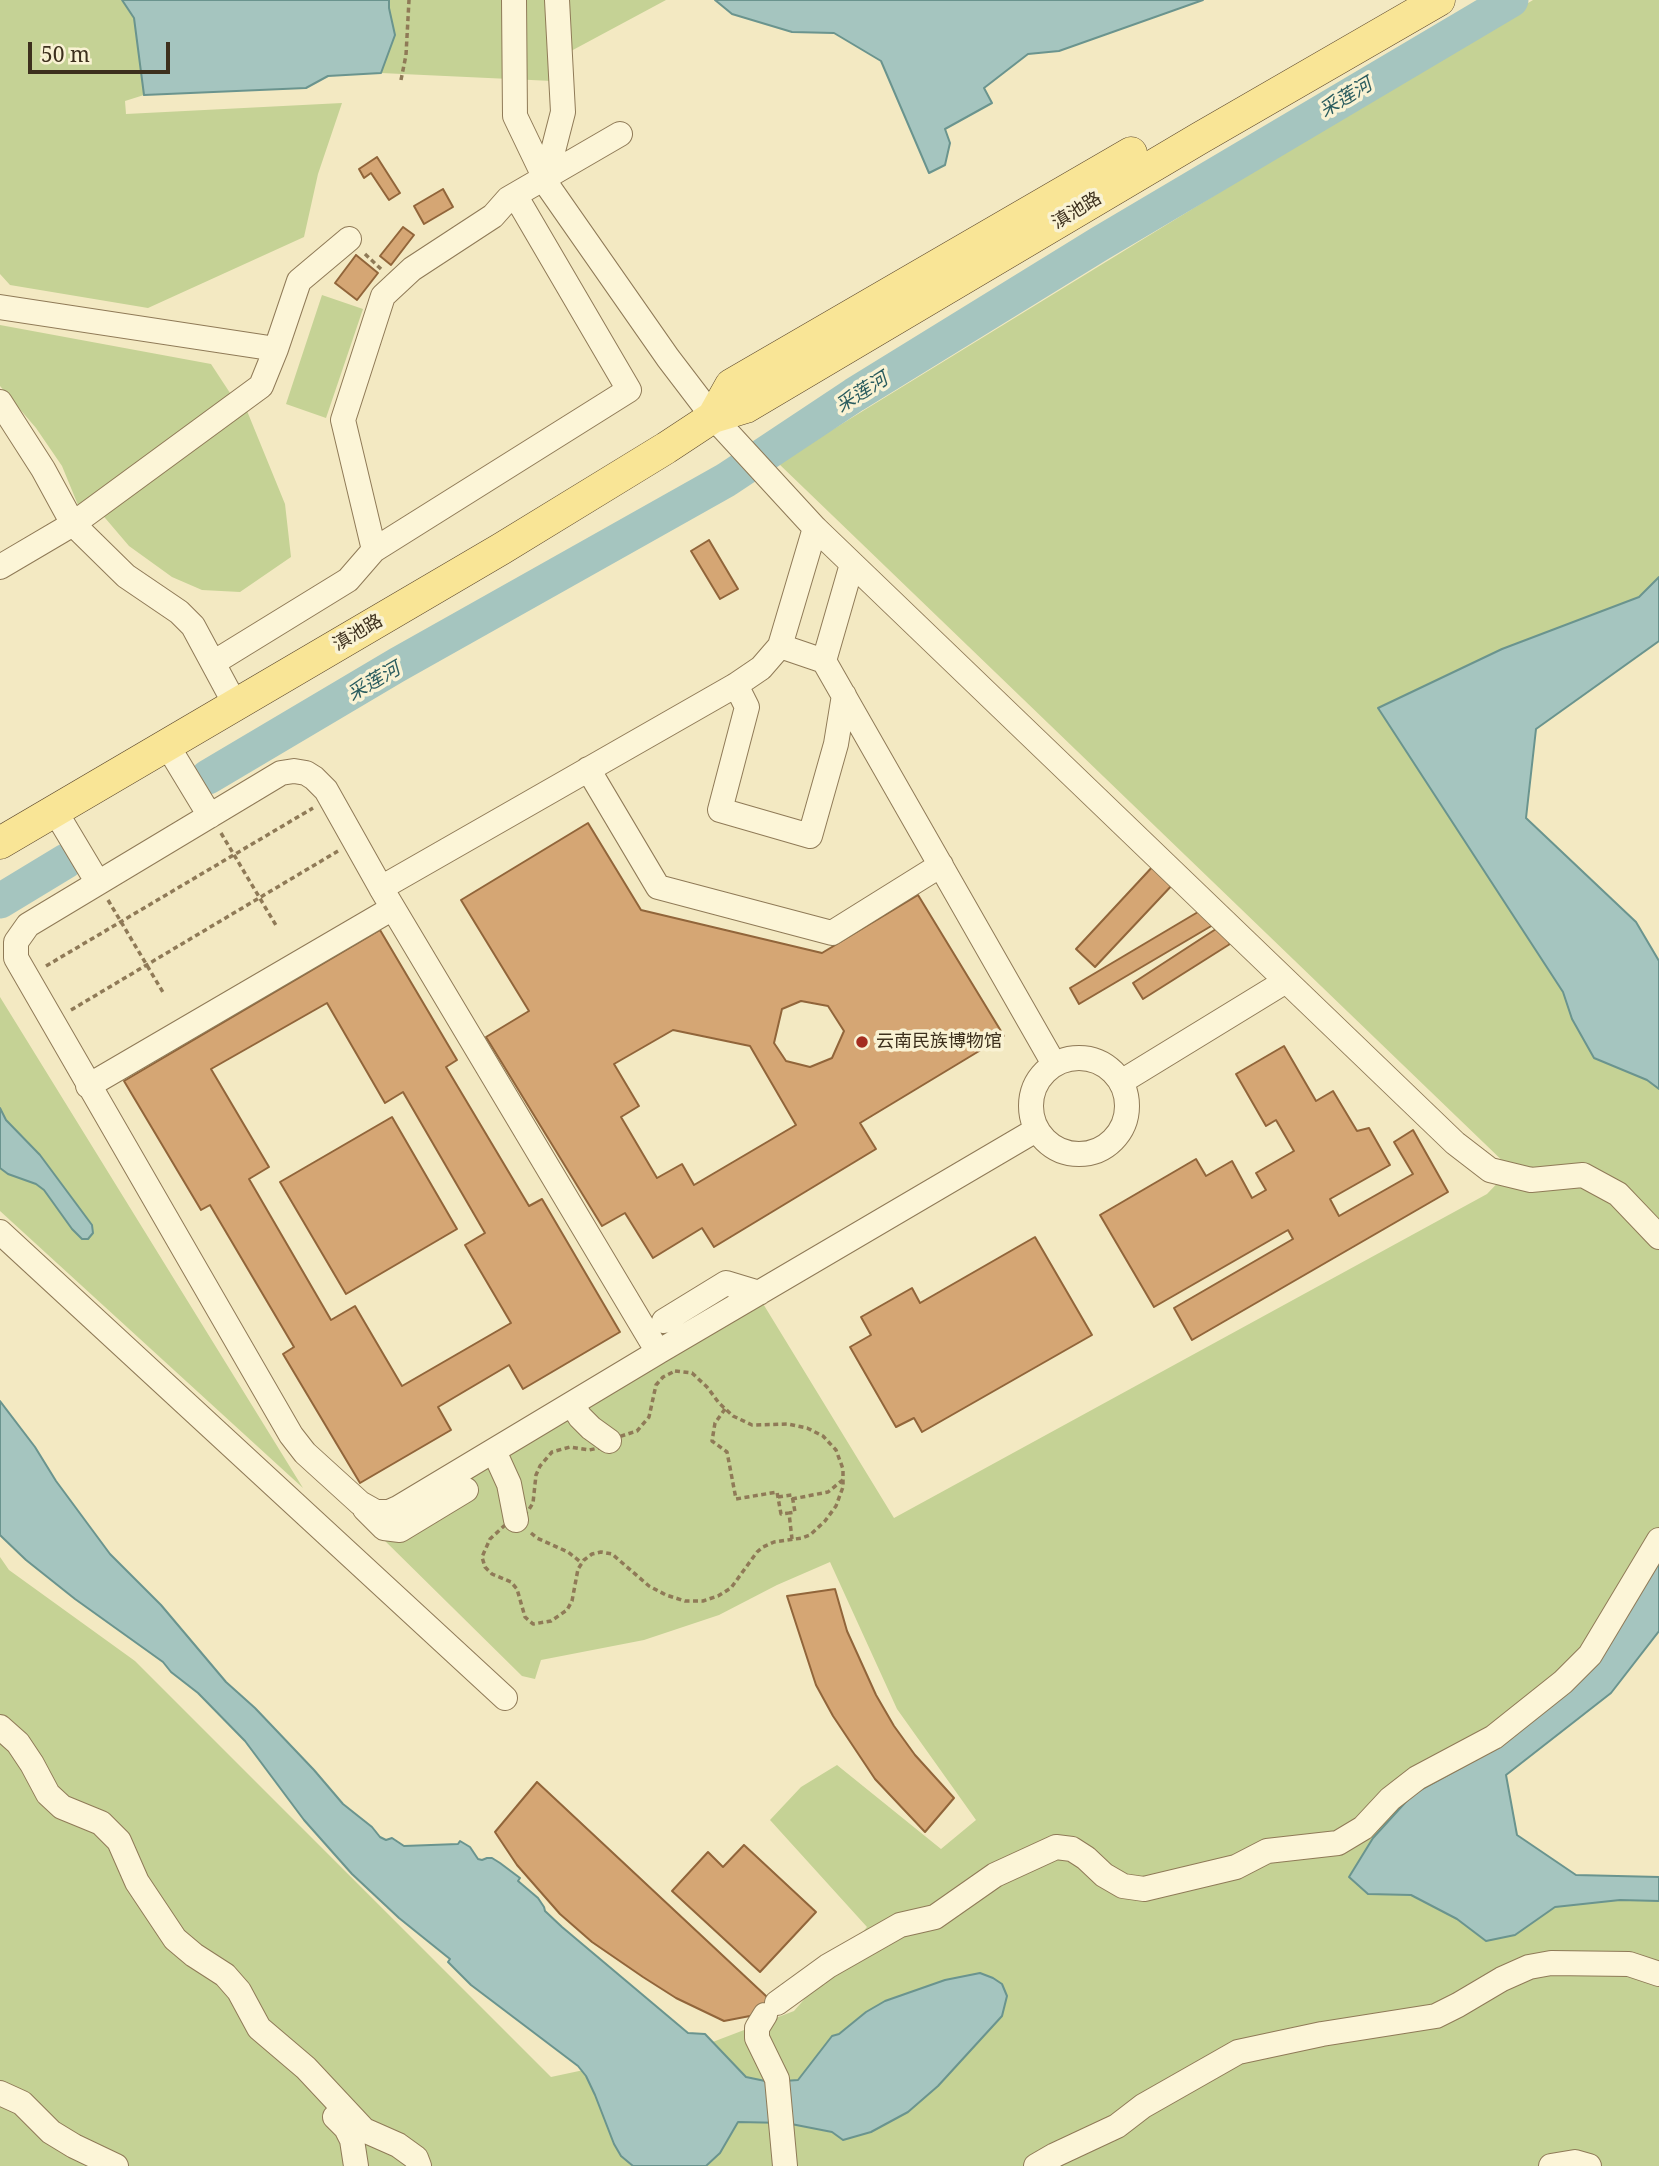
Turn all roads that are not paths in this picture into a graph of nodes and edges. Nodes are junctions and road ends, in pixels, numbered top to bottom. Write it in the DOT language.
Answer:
graph roads {
  1 [pos="514,0"];
  2 [pos="557,0"];
  3 [pos="1396,0"];
  4 [pos="1439,0"];
  5 [pos="620,134"];
  6 [pos="546,178"];
  7 [pos="515,195"];
  8 [pos="349,239"];
  9 [pos="0,307"];
  10 [pos="276,349"];
  11 [pos="0,402"];
  12 [pos="713,417"];
  13 [pos="73,524"];
  14 [pos="815,528"];
  15 [pos="374,550"];
  16 [pos="852,564"];
  17 [pos="0,567"];
  18 [pos="780,646"];
  19 [pos="824,661"];
  20 [pos="213,663"];
  21 [pos="736,685"];
  22 [pos="844,695"];
  23 [pos="235,704"];
  24 [pos="167,744"];
  25 [pos="588,769"];
  26 [pos="55,811"];
  27 [pos="210,816"];
  28 [pos="0,843"];
  29 [pos="941,865"];
  30 [pos="98,883"];
  31 [pos="387,898"];
  32 [pos="1286,981"];
  33 [pos="1054,1064"];
  34 [pos="1121,1082"];
  35 [pos="88,1086"];
  36 [pos="1036,1130"];
  37 [pos="0,1232"];
  38 [pos="1659,1237"];
  39 [pos="759,1293"];
  40 [pos="664,1321"];
  41 [pos="658,1352"];
  42 [pos="572,1404"];
  43 [pos="609,1441"];
  44 [pos="494,1451"];
  45 [pos="466,1490"];
  46 [pos="360,1503"];
  47 [pos="516,1520"];
  48 [pos="1659,1540"];
  49 [pos="505,1698"];
  50 [pos="0,1727"];
  51 [pos="1659,1974"];
  52 [pos="0,2093"];
  53 [pos="329,2093"];
  54 [pos="116,2166"];
  55 [pos="356,2166"];
  56 [pos="419,2166"];
  57 [pos="785,2166"];
  58 [pos="1036,2166"];
  59 [pos="1551,2166"];
  60 [pos="1589,2166"];
  1 -- 6 [label="street"];
  2 -- 6 [label="street"];
  3 -- 12 [label="main road, 滇池路"];
  4 -- 12 [label="main road, 滇池路"];
  5 -- 6 [label="street"];
  6 -- 7 [label="street"];
  6 -- 12 [label="street"];
  7 -- 15 [label="street"];
  7 -- 15 [label="street"];
  8 -- 10 [label="street"];
  9 -- 10 [label="street"];
  10 -- 13 [label="street"];
  11 -- 13 [label="street"];
  12 -- 14 [label="street"];
  12 -- 23 [label="main road, 滇池路"];
  13 -- 17 [label="street"];
  13 -- 20 [label="street"];
  14 -- 16 [label="street"];
  14 -- 18 [label="street"];
  15 -- 20 [label="street"];
  16 -- 19 [label="street"];
  16 -- 32 [label="street"];
  18 -- 19 [label="street"];
  18 -- 21 [label="street"];
  19 -- 22 [label="street"];
  20 -- 23 [label="street"];
  21 -- 22 [label="street"];
  21 -- 25 [label="street"];
  22 -- 29 [label="street"];
  23 -- 24 [label="main road, 滇池路"];
  24 -- 26 [label="main road, 滇池路"];
  24 -- 27 [label="street"];
  25 -- 29 [label="street"];
  25 -- 31 [label="street"];
  26 -- 28 [label="main road, 滇池路"];
  26 -- 30 [label="street"];
  27 -- 30 [label="street"];
  27 -- 31 [label="street"];
  29 -- 33 [label="street"];
  30 -- 35 [label="street"];
  31 -- 35 [label="street"];
  31 -- 41 [label="street"];
  32 -- 34 [label="street"];
  32 -- 38 [label="street"];
  33 -- 34 [label="street"];
  33 -- 36 [label="street"];
  34 -- 36 [label="street"];
  35 -- 46 [label="street"];
  36 -- 39 [label="street"];
  37 -- 49 [label="street"];
  39 -- 40 [label="street"];
  39 -- 41 [label="street"];
  41 -- 42 [label="street"];
  42 -- 43 [label="street"];
  42 -- 44 [label="street"];
  44 -- 46 [label="street"];
  44 -- 47 [label="street"];
  45 -- 46 [label="street"];
  48 -- 57 [label="street"];
  50 -- 53 [label="street"];
  51 -- 58 [label="street"];
  52 -- 54 [label="street"];
  53 -- 55 [label="street"];
  53 -- 56 [label="street"];
  59 -- 60 [label="street"];
}
